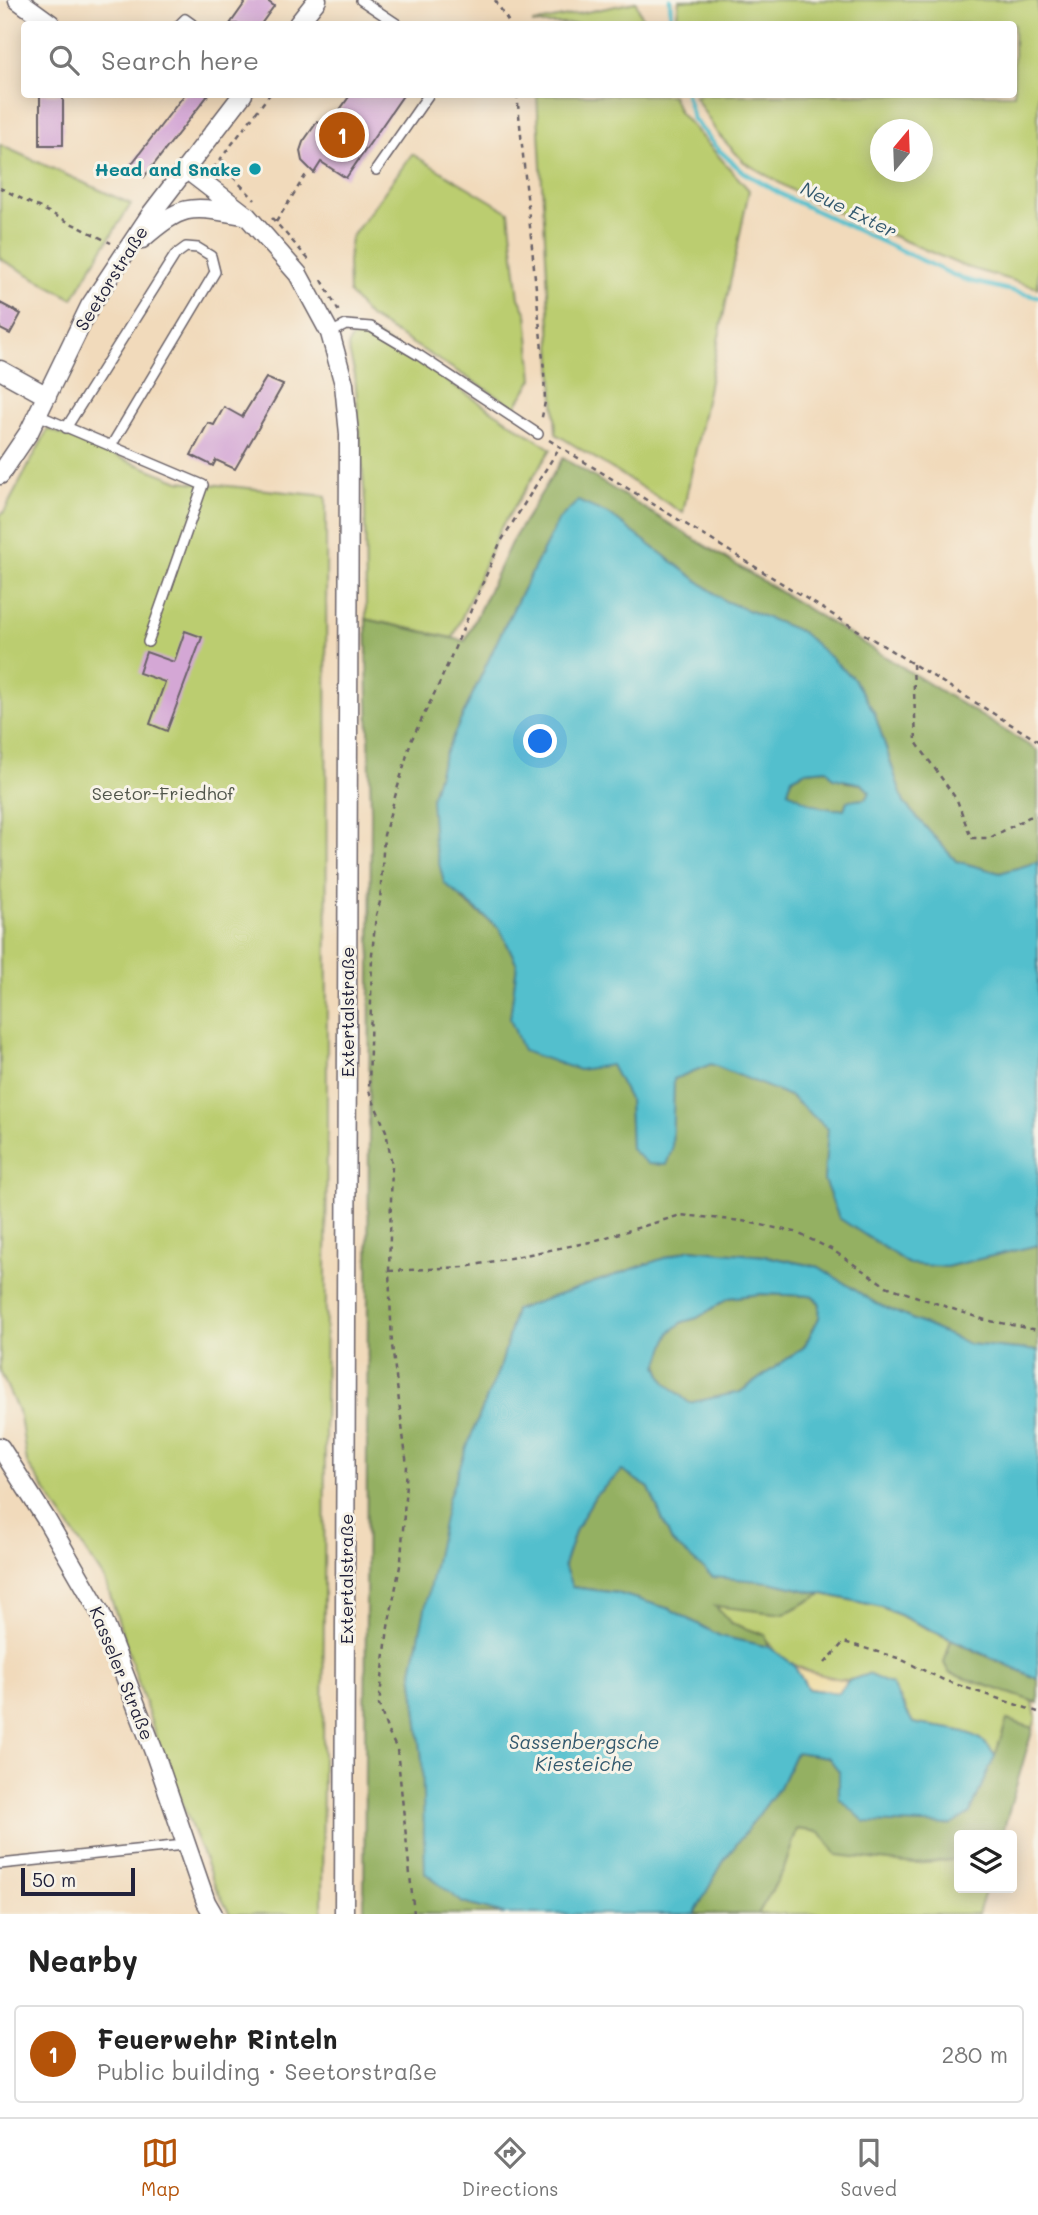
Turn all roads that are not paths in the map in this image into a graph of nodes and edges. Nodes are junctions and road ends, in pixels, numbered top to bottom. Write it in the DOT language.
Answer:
graph roads {
  1 [pos="18,0"];
  2 [pos="317,0"];
  3 [pos="361,0"];
  4 [pos="47,21"];
  5 [pos="300,21"];
  6 [pos="392,21"];
  7 [pos="240,98"];
  8 [pos="426,98"];
  9 [pos="186,169"];
  10 [pos="376,170"];
  11 [pos="247,216"];
  12 [pos="124,254"];
  13 [pos="330,333"];
  14 [pos="0,370"];
  15 [pos="47,396"];
  16 [pos="38,415"];
  17 [pos="66,428"];
  18 [pos="538,433"];
  19 [pos="111,446"];
  20 [pos="0,475"];
  21 [pos="148,642"];
  22 [pos="0,1447"];
  23 [pos="184,1845"];
  24 [pos="0,1864"];
  25 [pos="213,1914"];
  26 [pos="344,1914"];
  1 -- 4 [label="street"];
  2 -- 5 [label="street"];
  3 -- 6 [label="lane"];
  7 -- 9 [label="street, Seetorstraße"];
  8 -- 10 [label="lane"];
  9 -- 11 [label="street, Extertalstraße"];
  9 -- 12 [label="street, Seetorstraße"];
  11 -- 12 [label="street"];
  11 -- 13 [label="street, Extertalstraße"];
  12 -- 15 [label="street, Seetorstraße"];
  13 -- 18 [label="lane"];
  13 -- 26 [label="street, Extertalstraße"];
  14 -- 15 [label="street"];
  15 -- 16 [label="street, Seetorstraße"];
  16 -- 17 [label="lane"];
  16 -- 20 [label="street, Seetorstraße"];
  17 -- 19 [label="lane"];
  17 -- 19 [label="lane"];
  19 -- 21 [label="lane"];
  22 -- 23 [label="street, Kasseler Straße"];
  23 -- 24 [label="lane"];
  23 -- 25 [label="street, Kasseler Straße"];
}
